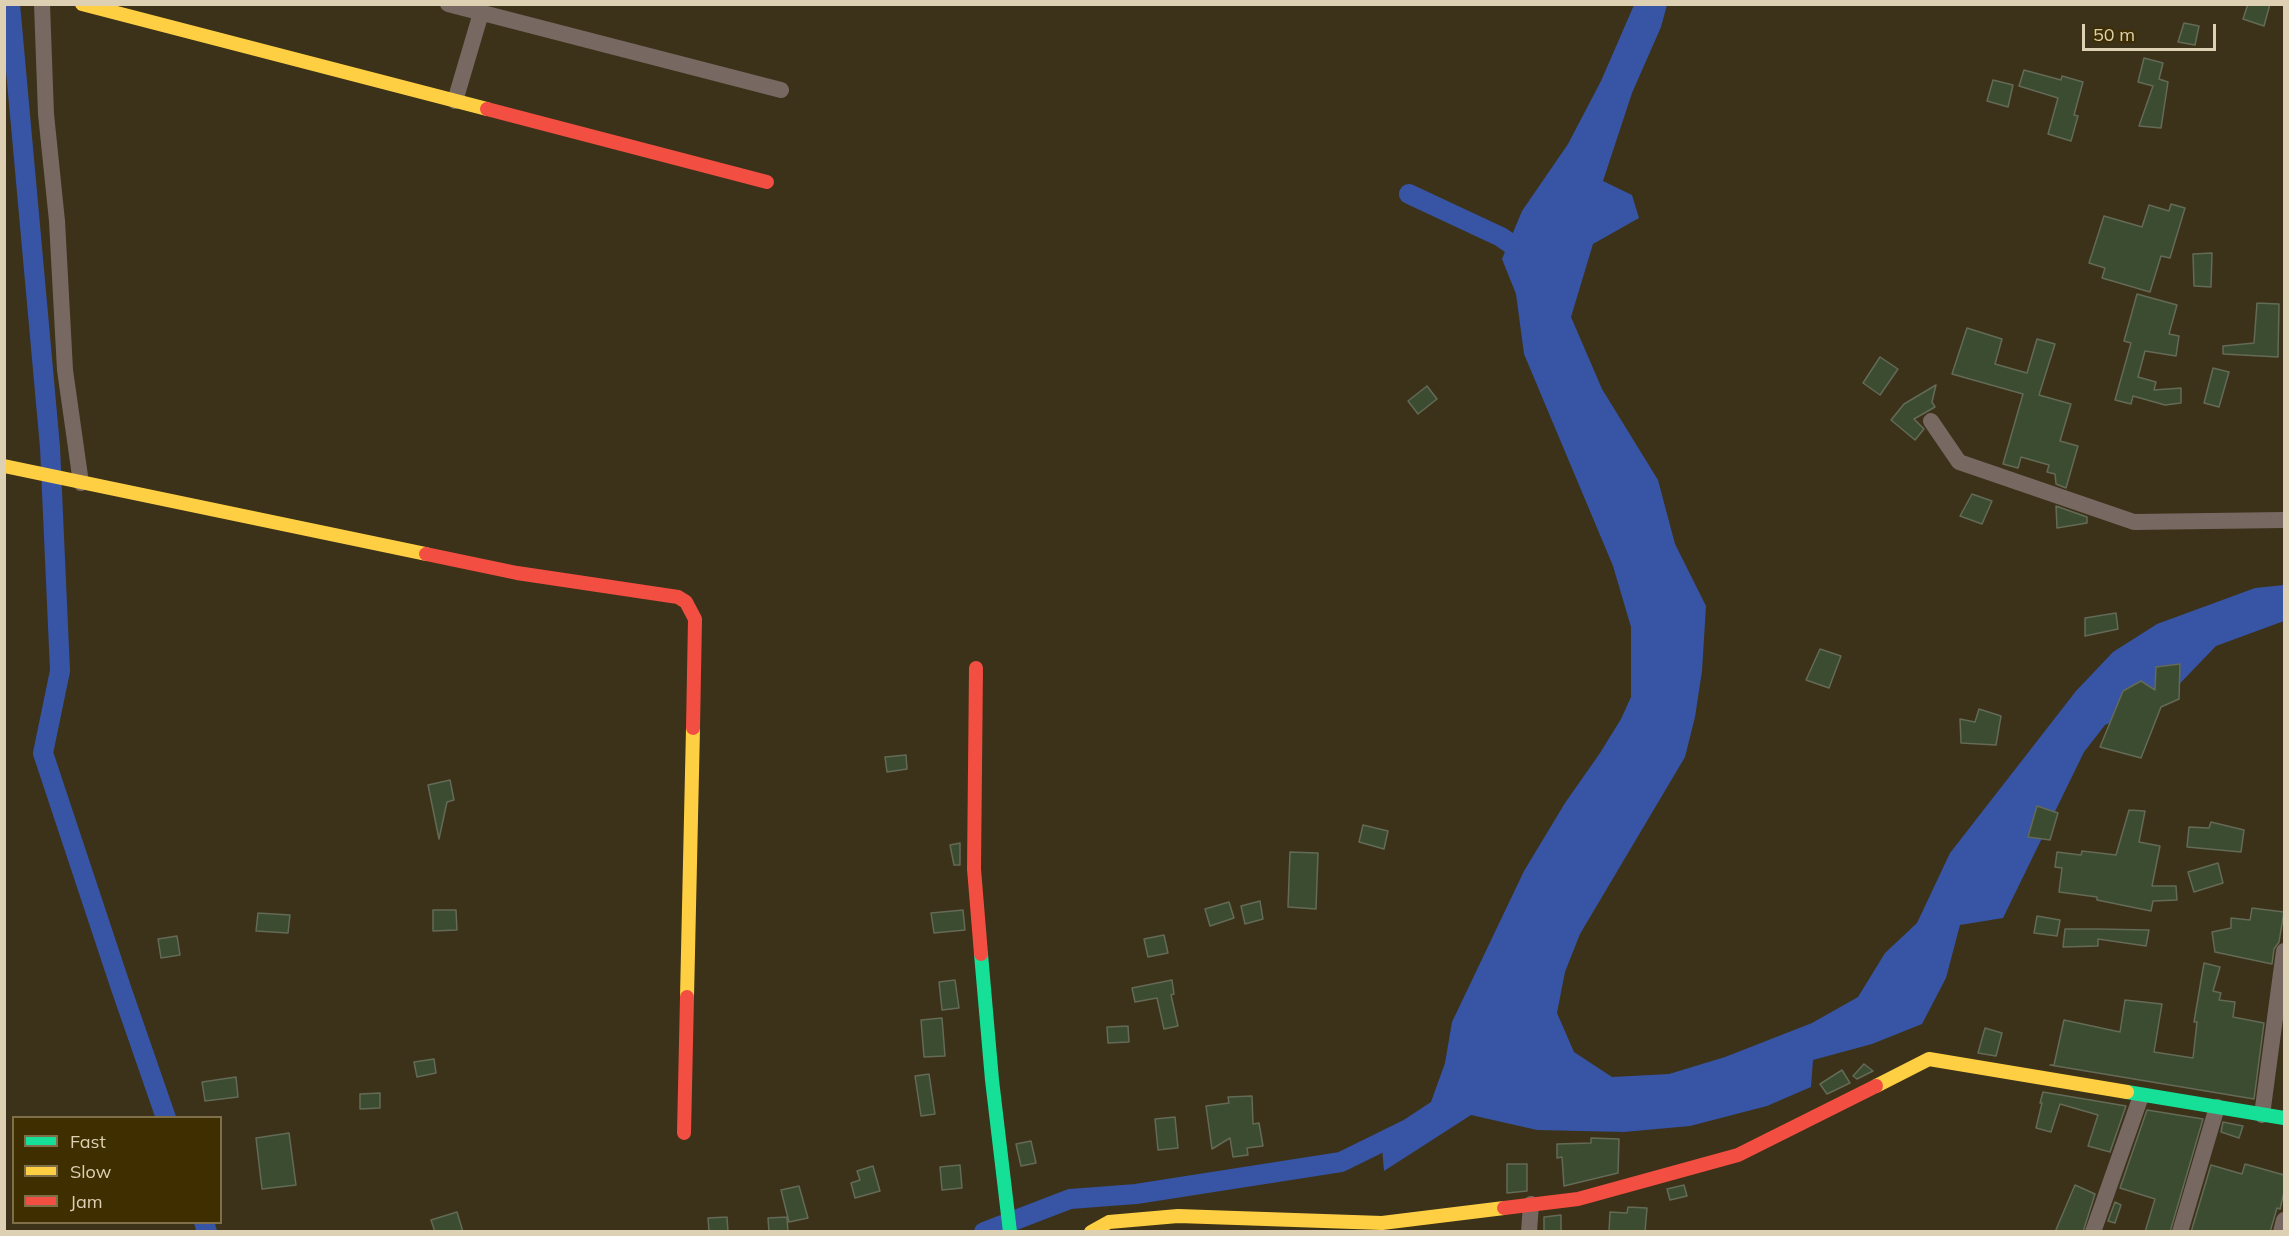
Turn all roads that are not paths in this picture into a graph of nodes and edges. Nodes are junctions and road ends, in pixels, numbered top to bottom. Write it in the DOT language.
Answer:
graph roads {
  1 [pos="42,4"];
  2 [pos="82,4"];
  3 [pos="448,4"];
  4 [pos="481,13"];
  5 [pos="781,90"];
  6 [pos="455,101"];
  7 [pos="768,182"];
  8 [pos="1931,421"];
  9 [pos="4,466"];
  10 [pos="81,483"];
  11 [pos="2284,520"];
  12 [pos="976,668"];
  13 [pos="2284,951"];
  14 [pos="2141,1096"];
  15 [pos="2217,1107"];
  16 [pos="2262,1115"];
  17 [pos="2284,1118"];
  18 [pos="684,1133"];
  19 [pos="1531,1204"];
  20 [pos="2284,1220"];
  21 [pos="1010,1232"];
  22 [pos="1091,1232"];
  23 [pos="1529,1232"];
  24 [pos="2093,1232"];
  25 [pos="2180,1232"];
  26 [pos="2281,1232"];
  1 -- 10 [label="street"];
  2 -- 6 [label="street"];
  3 -- 4 [label="street"];
  4 -- 5 [label="street"];
  4 -- 6 [label="street"];
  6 -- 7 [label="street"];
  8 -- 11 [label="street"];
  9 -- 10 [label="street"];
  10 -- 18 [label="street"];
  12 -- 21 [label="street"];
  13 -- 16 [label="street"];
  14 -- 15 [label="street"];
  14 -- 19 [label="street"];
  14 -- 24 [label="street"];
  15 -- 16 [label="street"];
  15 -- 25 [label="street"];
  16 -- 17 [label="street"];
  19 -- 22 [label="street"];
  19 -- 23 [label="street"];
  20 -- 26 [label="street"];
}
